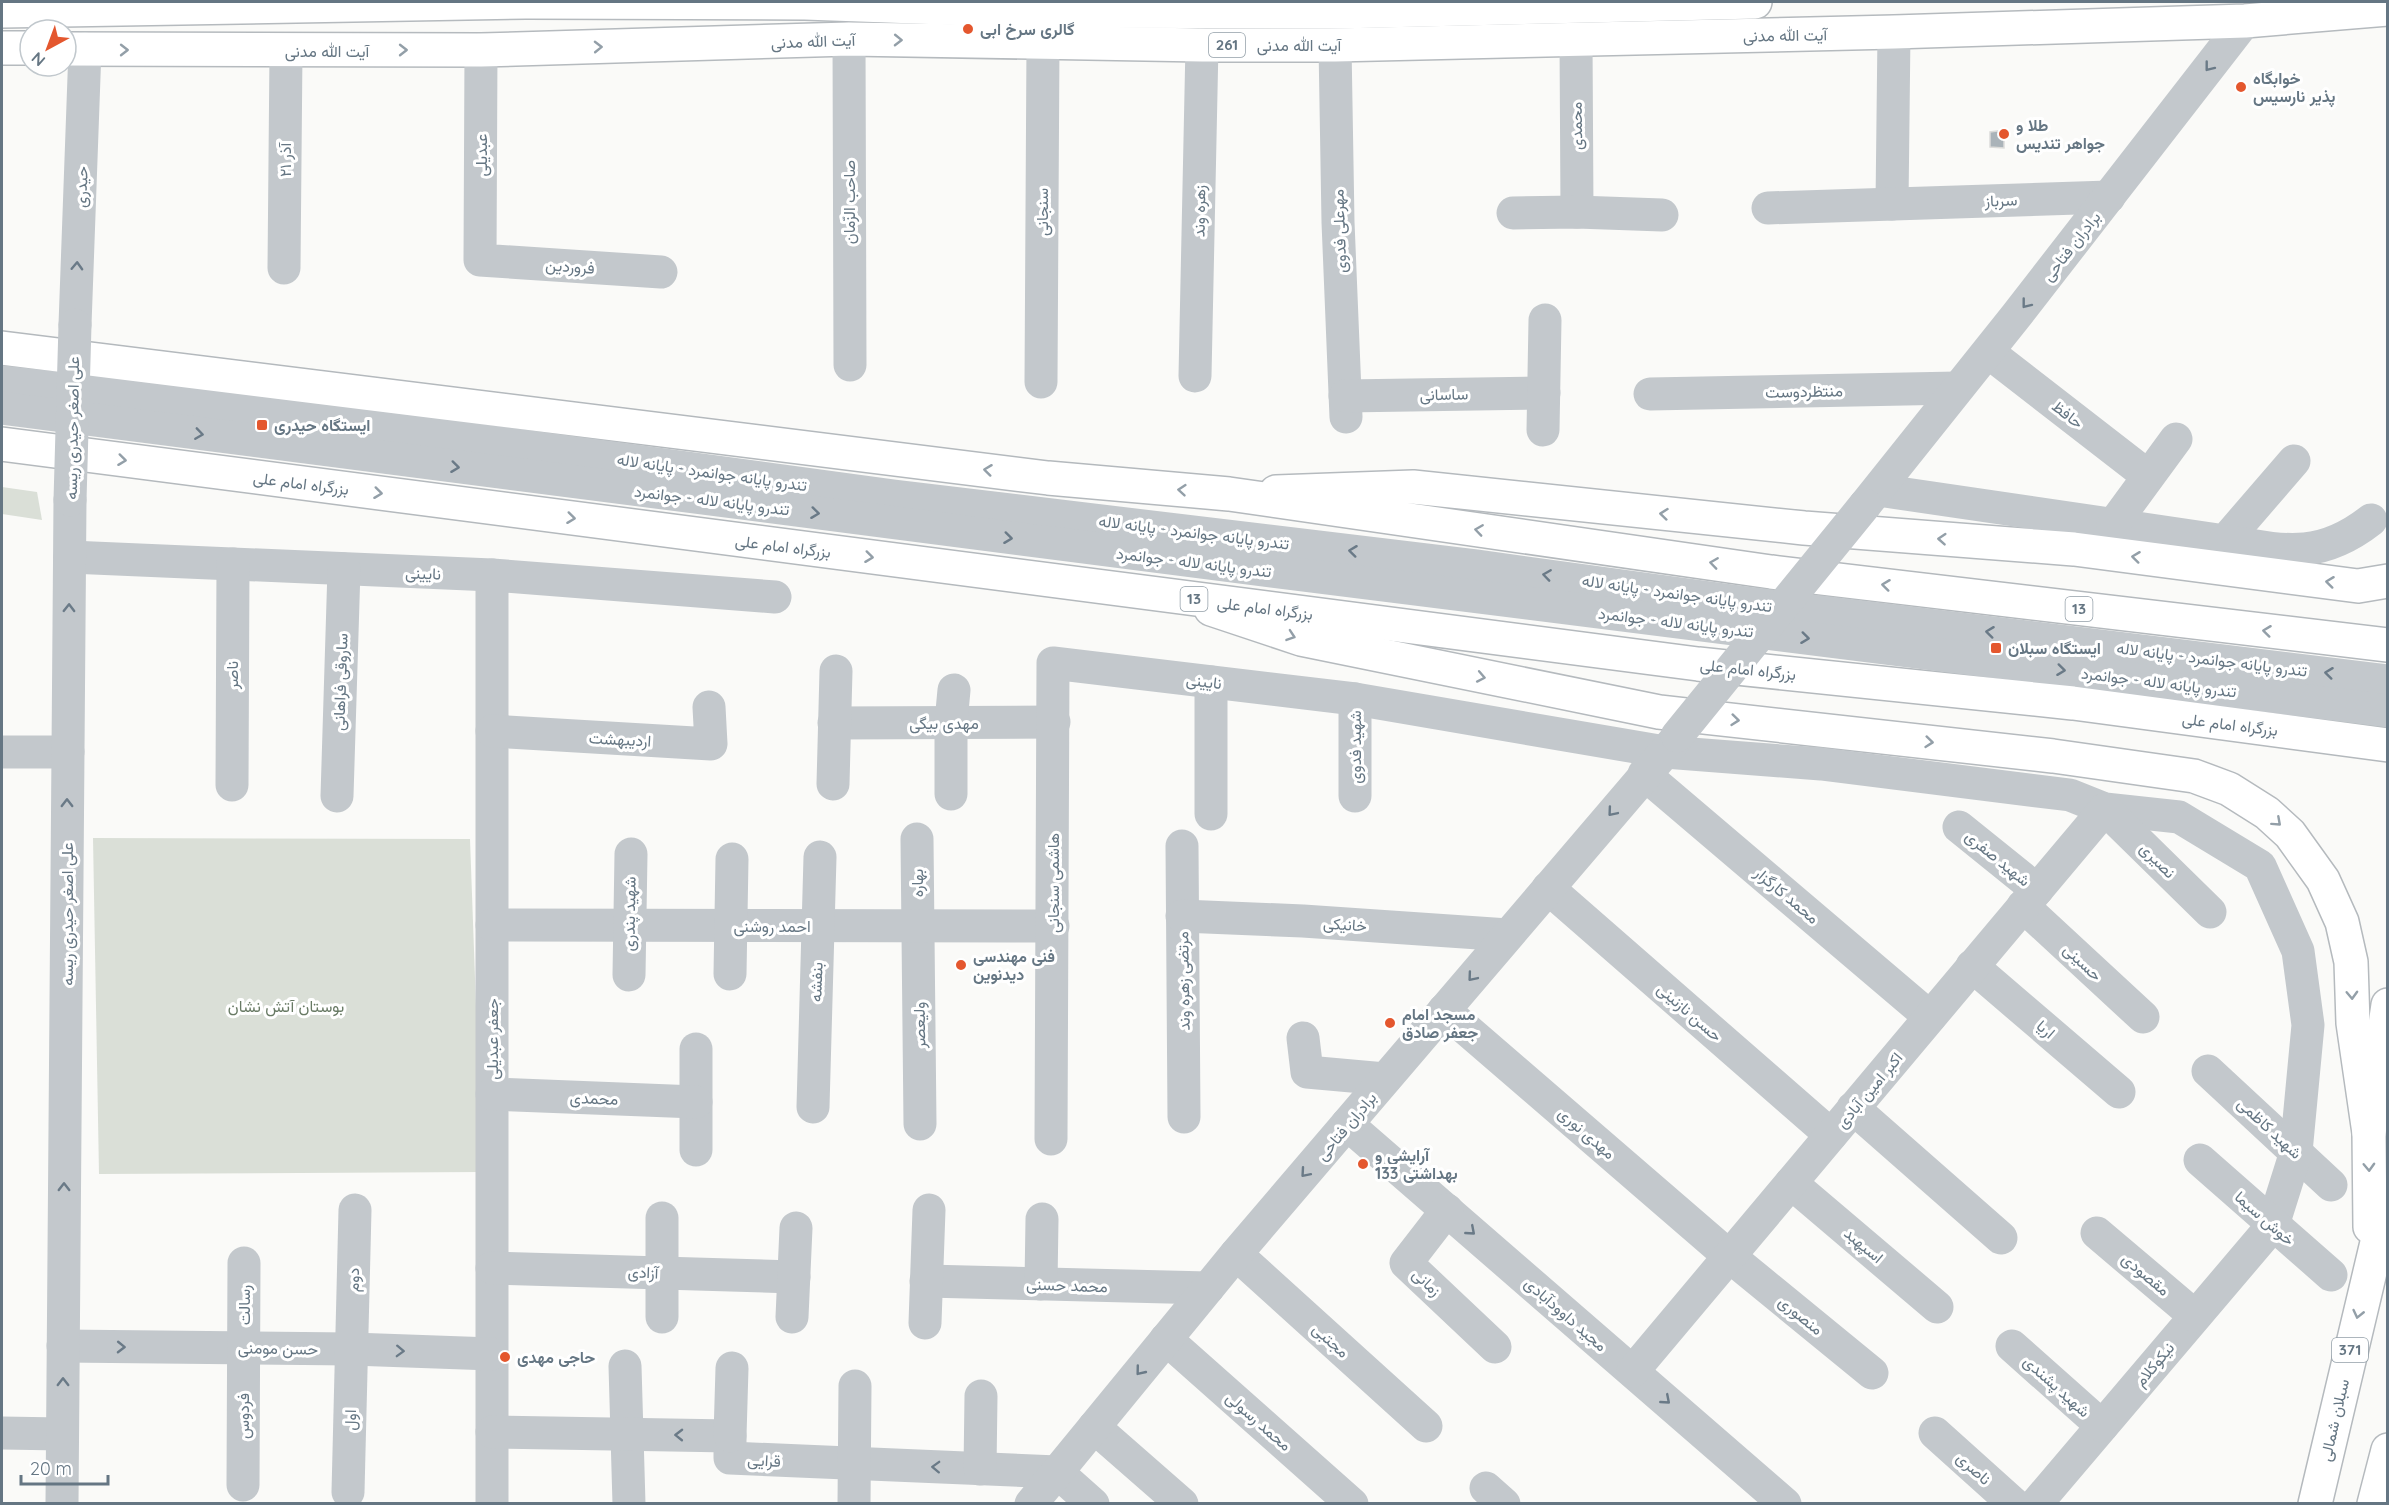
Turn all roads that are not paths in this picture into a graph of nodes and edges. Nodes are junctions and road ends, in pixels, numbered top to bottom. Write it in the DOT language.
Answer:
graph roads {
  1 [pos="526,2"];
  2 [pos="805,2"];
  3 [pos="1755,2"];
  4 [pos="1694,3"];
  5 [pos="1576,4"];
  6 [pos="34,7"];
  7 [pos="1121,7"];
  8 [pos="2388,9"];
  9 [pos="2,11"];
  10 [pos="87,11"];
  11 [pos="2244,11"];
  12 [pos="1894,32"];
  13 [pos="849,39"];
  14 [pos="1576,40"];
  15 [pos="78,42"];
  16 [pos="1043,42"];
  17 [pos="1202,45"];
  18 [pos="1335,45"];
  19 [pos="2,48"];
  20 [pos="18,48"];
  21 [pos="78,49"];
  22 [pos="481,50"];
  23 [pos="286,51"];
  24 [pos="76,78"];
  25 [pos="2109,197"];
  26 [pos="1892,204"];
  27 [pos="1768,208"];
  28 [pos="1577,212"];
  29 [pos="1513,213"];
  30 [pos="1662,215"];
  31 [pos="480,260"];
  32 [pos="284,268"];
  33 [pos="661,272"];
  34 [pos="1545,320"];
  35 [pos="75,325"];
  36 [pos="2,348"];
  37 [pos="1988,352"];
  38 [pos="850,365"];
  39 [pos="1195,376"];
  40 [pos="2,382"];
  41 [pos="1041,382"];
  42 [pos="1957,388"];
  43 [pos="1544,393"];
  44 [pos="1650,394"];
  45 [pos="1345,406"];
  46 [pos="2,408"];
  47 [pos="1543,430"];
  48 [pos="2176,439"];
  49 [pos="2,444"];
  50 [pos="2294,461"];
  51 [pos="2148,476"];
  52 [pos="1879,488"];
  53 [pos="1229,494"];
  54 [pos="2371,520"];
  55 [pos="2113,525"];
  56 [pos="2225,541"];
  57 [pos="70,557"];
  58 [pos="233,564"];
  59 [pos="344,569"];
  60 [pos="492,575"];
  61 [pos="2388,581"];
  62 [pos="775,597"];
  63 [pos="1175,597"];
  64 [pos="2388,645"];
  65 [pos="1053,663"];
  66 [pos="836,671"];
  67 [pos="2388,681"];
  68 [pos="1212,682"];
  69 [pos="954,690"];
  70 [pos="1355,699"];
  71 [pos="709,707"];
  72 [pos="2388,711"];
  73 [pos="951,722"];
  74 [pos="1054,722"];
  75 [pos="834,723"];
  76 [pos="492,731"];
  77 [pos="2388,745"];
  78 [pos="2,752"];
  79 [pos="68,752"];
  80 [pos="1662,754"];
  81 [pos="833,784"];
  82 [pos="232,785"];
  83 [pos="951,794"];
  84 [pos="337,795"];
  85 [pos="1355,796"];
  86 [pos="2105,808"];
  87 [pos="1211,814"];
  88 [pos="1959,827"];
  89 [pos="917,839"];
  90 [pos="1182,846"];
  91 [pos="631,854"];
  92 [pos="820,857"];
  93 [pos="732,859"];
  94 [pos="1548,888"];
  95 [pos="2030,898"];
  96 [pos="2210,912"];
  97 [pos="1182,916"];
  98 [pos="629,925"];
  99 [pos="492,926"];
  100 [pos="731,926"];
  101 [pos="818,926"];
  102 [pos="917,926"];
  103 [pos="1053,926"];
  104 [pos="1508,935"];
  105 [pos="1972,966"];
  106 [pos="730,974"];
  107 [pos="629,975"];
  108 [pos="2388,1005"];
  109 [pos="1444,1010"];
  110 [pos="1930,1017"];
  111 [pos="2143,1017"];
  112 [pos="1303,1038"];
  113 [pos="696,1049"];
  114 [pos="2208,1071"];
  115 [pos="1385,1079"];
  116 [pos="2120,1092"];
  117 [pos="492,1094"];
  118 [pos="696,1102"];
  119 [pos="813,1107"];
  120 [pos="1853,1108"];
  121 [pos="1184,1117"];
  122 [pos="920,1124"];
  123 [pos="1347,1124"];
  124 [pos="2368,1133"];
  125 [pos="1831,1135"];
  126 [pos="1051,1138"];
  127 [pos="696,1150"];
  128 [pos="2296,1152"];
  129 [pos="2200,1160"];
  130 [pos="1791,1183"];
  131 [pos="2331,1185"];
  132 [pos="2388,1196"];
  133 [pos="355,1210"];
  134 [pos="929,1210"];
  135 [pos="1447,1210"];
  136 [pos="662,1218"];
  137 [pos="1042,1219"];
  138 [pos="2273,1225"];
  139 [pos="796,1228"];
  140 [pos="2097,1233"];
  141 [pos="2001,1238"];
  142 [pos="1236,1254"];
  143 [pos="1729,1256"];
  144 [pos="244,1263"];
  145 [pos="2370,1265"];
  146 [pos="492,1268"];
  147 [pos="661,1273"];
  148 [pos="2331,1275"];
  149 [pos="794,1277"];
  150 [pos="926,1281"];
  151 [pos="1041,1284"];
  152 [pos="1208,1288"];
  153 [pos="1937,1307"];
  154 [pos="2195,1316"];
  155 [pos="662,1317"];
  156 [pos="792,1317"];
  157 [pos="925,1323"];
  158 [pos="1166,1340"];
  159 [pos="63,1346"];
  160 [pos="2012,1346"];
  161 [pos="1496,1347"];
  162 [pos="243,1348"];
  163 [pos="352,1349"];
  164 [pos="492,1354"];
  165 [pos="625,1366"];
  166 [pos="732,1368"];
  167 [pos="1633,1371"];
  168 [pos="1872,1373"];
  169 [pos="855,1386"];
  170 [pos="981,1396"];
  171 [pos="1426,1426"];
  172 [pos="2102,1426"];
  173 [pos="1094,1427"];
  174 [pos="492,1432"];
  175 [pos="2,1433"];
  176 [pos="1935,1433"];
  177 [pos="62,1434"];
  178 [pos="627,1434"];
  179 [pos="730,1436"];
  180 [pos="2388,1450"];
  181 [pos="854,1464"];
  182 [pos="980,1469"];
  183 [pos="1057,1472"];
  184 [pos="243,1485"];
  185 [pos="348,1492"];
  186 [pos="62,1503"];
  187 [pos="492,1503"];
  188 [pos="629,1503"];
  189 [pos="854,1503"];
  190 [pos="1031,1503"];
  191 [pos="1093,1503"];
  192 [pos="1182,1503"];
  193 [pos="1352,1503"];
  194 [pos="1785,1503"];
  195 [pos="2014,1503"];
  196 [pos="2036,1503"];
  197 [pos="2315,1503"];
  198 [pos="2374,1503"];
  1 -- 2 [label="main road, آیت الله مدنی / 261"];
  1 -- 10 [label="main road, آیت الله مدنی / 261"];
  2 -- 7 [label="main road, آیت الله مدنی / 261"];
  3 -- 4 [label="main road, آیت الله مدنی / 261"];
  4 -- 5 [label="main road, آیت الله مدنی / 261"];
  5 -- 7 [label="main road, آیت الله مدنی / 261"];
  6 -- 9 [label="main road, آیت الله مدنی / 261"];
  6 -- 10 [label="main road, آیت الله مدنی / 261"];
  8 -- 11 [label="main road, آیت الله مدنی / 261"];
  10 -- 15 [label="main road"];
  11 -- 12 [label="main road, آیت الله مدنی / 261"];
  11 -- 25 [label="street, برادران فتاحی, one-way"];
  12 -- 14 [label="main road, آیت الله مدنی / 261"];
  12 -- 26 [label="street"];
  13 -- 16 [label="main road, آیت الله مدنی / 261, one-way"];
  22 -- 13 [label="main road, آیت الله مدنی / 261, one-way"];
  13 -- 38 [label="street, صاحب الزّمان"];
  14 -- 18 [label="main road, آیت الله مدنی / 261"];
  14 -- 28 [label="street, محمدی"];
  16 -- 17 [label="main road, آیت الله مدنی / 261"];
  16 -- 41 [label="street, سنجانی"];
  17 -- 18 [label="main road, آیت الله مدنی / 261"];
  17 -- 39 [label="street, زهره وند"];
  18 -- 45 [label="street, مهرعلی فدوی"];
  19 -- 20 [label="main road"];
  21 -- 23 [label="main road, آیت الله مدنی / 261, one-way"];
  23 -- 22 [label="main road, آیت الله مدنی / 261, one-way"];
  22 -- 31 [label="street, عبدیلی"];
  23 -- 32 [label="street, آذر ۲۱"];
  35 -- 24 [label="street, حیدری, one-way"];
  25 -- 26 [label="street, سرباز"];
  25 -- 37 [label="street, برادران فتاحی, one-way"];
  26 -- 27 [label="street, سرباز"];
  28 -- 29 [label="street"];
  28 -- 30 [label="street"];
  31 -- 33 [label="street, فروردین"];
  34 -- 43 [label="street"];
  35 -- 57 [label="street, علی اصغر حیدری ریسه, bridge"];
  53 -- 36 [label="main road, 13, one-way"];
  37 -- 42 [label="street, برادران فتاحی"];
  37 -- 51 [label="street, حافظ"];
  67 -- 40 [label="street, تندرو پایانه جوانمرد - پایانه لاله, one-way"];
  42 -- 44 [label="street, منتظردوست"];
  42 -- 52 [label="street, برادران فتاحی"];
  43 -- 45 [label="street, ساسانی"];
  43 -- 47 [label="street"];
  46 -- 72 [label="street, تندرو پایانه لاله - جوانمرد, one-way"];
  48 -- 51 [label="street"];
  49 -- 63 [label="main road, بزرگراه امام علی / 13, one-way"];
  50 -- 56 [label="street"];
  51 -- 55 [label="street"];
  52 -- 55 [label="street"];
  52 -- 80 [label="street, برادران فتاحی, bridge"];
  61 -- 53 [label="main road, one-way"];
  64 -- 53 [label="main road, 13, one-way"];
  54 -- 56 [label="street"];
  55 -- 56 [label="street"];
  57 -- 58 [label="street, نایینی"];
  79 -- 57 [label="street, علی اصغر حیدری ریسه, one-way"];
  58 -- 59 [label="street, نایینی"];
  58 -- 82 [label="street, ناصر"];
  59 -- 60 [label="street, نایینی"];
  59 -- 84 [label="street, ساروقی فراهانی"];
  60 -- 62 [label="street, نایینی"];
  60 -- 76 [label="street, جعفر عبدیلی"];
  63 -- 77 [label="main road, بزرگراه امام علی / 13"];
  63 -- 124 [label="main road, one-way"];
  65 -- 68 [label="street, نایینی"];
  65 -- 74 [label="street, هاشمی سنجانی"];
  66 -- 75 [label="street"];
  68 -- 70 [label="street, نایینی"];
  68 -- 87 [label="street"];
  69 -- 73 [label="street"];
  70 -- 80 [label="street, نایینی"];
  70 -- 85 [label="street, شهید فدوی"];
  71 -- 76 [label="street, اردیبهشت"];
  73 -- 74 [label="street, مهدی بیگی"];
  73 -- 75 [label="street, مهدی بیگی"];
  73 -- 83 [label="street"];
  74 -- 103 [label="street, هاشمی سنجانی"];
  75 -- 81 [label="street"];
  76 -- 99 [label="street, جعفر عبدیلی"];
  78 -- 79 [label="street"];
  159 -- 79 [label="street, علی اصغر حیدری ریسه, one-way"];
  80 -- 86 [label="street, نایینی"];
  80 -- 94 [label="street, برادران فتاحی, one-way"];
  80 -- 110 [label="street, محمد کارگزار"];
  86 -- 95 [label="street, اکبر امین آبادی"];
  86 -- 96 [label="street, نصیری"];
  86 -- 128 [label="street"];
  88 -- 95 [label="street, شهید صفری"];
  89 -- 102 [label="street, بهاره"];
  90 -- 97 [label="street, مرتضی زهره وند"];
  91 -- 98 [label="street, شهید پندری"];
  92 -- 101 [label="street, بنفشه"];
  93 -- 100 [label="street"];
  94 -- 104 [label="street, برادران فتاحی"];
  94 -- 125 [label="street, حسن نازنینی"];
  95 -- 105 [label="street, اکبر امین آبادی"];
  95 -- 111 [label="street, حسینی"];
  97 -- 104 [label="street, خانیکی"];
  97 -- 121 [label="street, مرتضی زهره وند"];
  98 -- 99 [label="street, احمد روشنی"];
  98 -- 100 [label="street, احمد روشنی"];
  98 -- 107 [label="street, شهید پندری"];
  99 -- 117 [label="street, جعفر عبدیلی"];
  100 -- 101 [label="street, احمد روشنی"];
  100 -- 106 [label="street"];
  101 -- 102 [label="street, احمد روشنی"];
  101 -- 119 [label="street, بنفشه"];
  102 -- 103 [label="street, احمد روشنی"];
  102 -- 122 [label="street, ولیعصر"];
  103 -- 126 [label="street, هاشمی سنجانی"];
  104 -- 109 [label="street, برادران فتاحی, one-way"];
  105 -- 110 [label="street, اکبر امین آبادی"];
  105 -- 116 [label="street, اریا"];
  108 -- 124 [label="main road"];
  109 -- 115 [label="street, برادران فتاحی"];
  109 -- 143 [label="street, مهدی نوری"];
  110 -- 120 [label="street, اکبر امین آبادی"];
  112 -- 115 [label="street"];
  113 -- 118 [label="street"];
  114 -- 128 [label="street, شهید کاظمی"];
  115 -- 123 [label="street, برادران فتاحی"];
  117 -- 118 [label="street, محمدی"];
  117 -- 146 [label="street, جعفر عبدیلی"];
  118 -- 127 [label="street"];
  120 -- 125 [label="street, اکبر امین آبادی"];
  120 -- 141 [label="street"];
  123 -- 135 [label="street, مجید داوودآبادی"];
  123 -- 142 [label="street, برادران فتاحی, one-way"];
  124 -- 145 [label="main road, one-way"];
  125 -- 130 [label="street, اکبر امین آبادی"];
  128 -- 131 [label="street, شهید کاظمی"];
  128 -- 138 [label="street"];
  129 -- 138 [label="street, خوش سیما"];
  130 -- 143 [label="street, اکبر امین آبادی"];
  130 -- 153 [label="street, اسپهبد"];
  132 -- 145 [label="main road, سبلان شمالی / 371"];
  133 -- 163 [label="street, دوم"];
  134 -- 150 [label="street"];
  135 -- 161 [label="street, زمانی"];
  135 -- 167 [label="street, مجید داوودآبادی, one-way"];
  136 -- 147 [label="street"];
  137 -- 151 [label="street"];
  138 -- 148 [label="street, خوش سیما"];
  138 -- 154 [label="street, نیکوکلام"];
  139 -- 149 [label="street"];
  140 -- 154 [label="street, مقصودی"];
  142 -- 152 [label="street, برادران فتاحی"];
  142 -- 171 [label="street, مجتبی"];
  143 -- 167 [label="street, اکبر امین آبادی"];
  143 -- 168 [label="street, منصوری"];
  144 -- 162 [label="street, رسالت"];
  145 -- 197 [label="main road, سبلان شمالی / 371, one-way"];
  146 -- 147 [label="street, آزادی"];
  146 -- 164 [label="street, جعفر عبدیلی"];
  147 -- 149 [label="street, آزادی"];
  147 -- 155 [label="street"];
  149 -- 156 [label="street"];
  150 -- 151 [label="street, محمد حسنی"];
  150 -- 157 [label="street"];
  151 -- 152 [label="street, محمد حسنی"];
  152 -- 158 [label="street, برادران فتاحی"];
  154 -- 172 [label="street, نیکوکلام"];
  158 -- 173 [label="street, برادران فتاحی, one-way"];
  158 -- 193 [label="street, محمد رسولی"];
  159 -- 162 [label="street, حسن مومنی, one-way"];
  177 -- 159 [label="street, علی اصغر حیدری ریسه, one-way"];
  160 -- 172 [label="street, شهید پشندی"];
  162 -- 163 [label="street, حسن مومنی"];
  162 -- 184 [label="street, فردوس"];
  163 -- 164 [label="street, حسن مومنی, one-way"];
  163 -- 185 [label="street, اول"];
  164 -- 174 [label="street, جعفر عبدیلی"];
  165 -- 178 [label="street"];
  166 -- 179 [label="street"];
  167 -- 194 [label="street, مجید داوودآبادی, one-way"];
  169 -- 181 [label="street"];
  170 -- 182 [label="street"];
  172 -- 196 [label="street, نیکوکلام"];
  173 -- 183 [label="street, برادران فتاحی"];
  173 -- 192 [label="street"];
  174 -- 178 [label="street, قرایی"];
  174 -- 187 [label="street, جعفر عبدیلی"];
  175 -- 177 [label="street"];
  176 -- 195 [label="street, ناصری"];
  177 -- 186 [label="street, علی اصغر حیدری ریسه"];
  179 -- 178 [label="street, قرایی, one-way"];
  178 -- 188 [label="street"];
  179 -- 181 [label="street, قرایی"];
  180 -- 198 [label="main road"];
  182 -- 181 [label="street, قرایی, one-way"];
  181 -- 189 [label="street"];
  182 -- 183 [label="street, قرایی"];
  183 -- 190 [label="street, برادران فتاحی"];
  183 -- 191 [label="street"];
}
